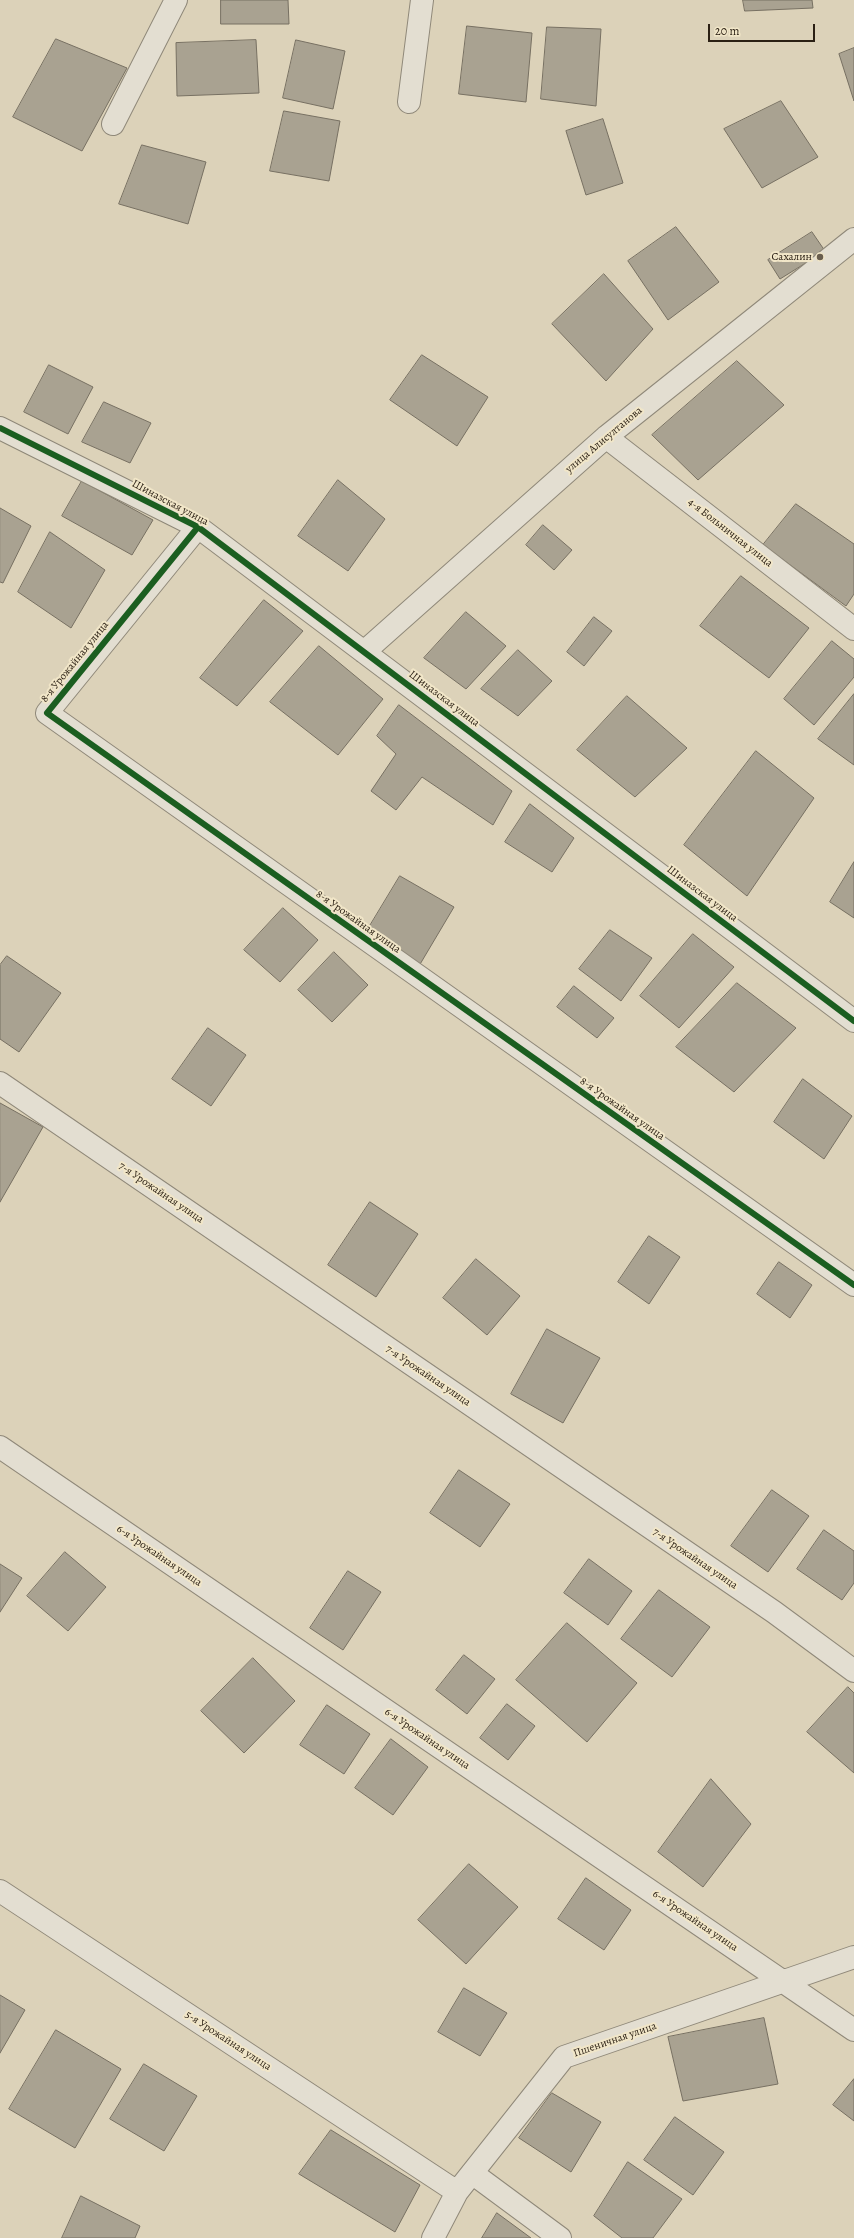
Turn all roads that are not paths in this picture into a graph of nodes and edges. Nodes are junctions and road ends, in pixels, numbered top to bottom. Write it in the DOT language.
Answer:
graph roads {
  1 [pos="176,0"];
  2 [pos="422,0"];
  3 [pos="409,102"];
  4 [pos="113,124"];
  5 [pos="854,238"];
  6 [pos="0,428"];
  7 [pos="606,437"];
  8 [pos="198,527"];
  9 [pos="854,629"];
  10 [pos="364,652"];
  11 [pos="854,1021"];
  12 [pos="0,1083"];
  13 [pos="854,1285"];
  14 [pos="0,1447"];
  15 [pos="854,1671"];
  16 [pos="0,1891"];
  17 [pos="854,1957"];
  18 [pos="783,1982"];
  19 [pos="854,2030"];
  20 [pos="472,2173"];
  21 [pos="457,2192"];
  22 [pos="433,2238"];
  23 [pos="560,2238"];
  1 -- 4 [label="street"];
  2 -- 3 [label="street"];
  5 -- 7 [label="street, улица Алисултанова"];
  6 -- 8 [label="street, Шиназская улица"];
  7 -- 9 [label="street, 4-я Больничная улица"];
  7 -- 10 [label="street, улица Алисултанова"];
  8 -- 10 [label="street, Шиназская улица"];
  8 -- 13 [label="street, 8-я Урожайная улица"];
  10 -- 11 [label="street, Шиназская улица"];
  12 -- 15 [label="street, 7-я Урожайная улица"];
  14 -- 18 [label="street, 6-я Урожайная улица"];
  16 -- 21 [label="street, 5-я Урожайная улица"];
  17 -- 18 [label="street, Пшеничная улица"];
  18 -- 19 [label="street, 6-я Урожайная улица"];
  18 -- 20 [label="street, Пшеничная улица"];
  20 -- 21 [label="street, Пшеничная улица"];
  20 -- 23 [label="street"];
  21 -- 22 [label="street, Пшеничная улица"];
}
